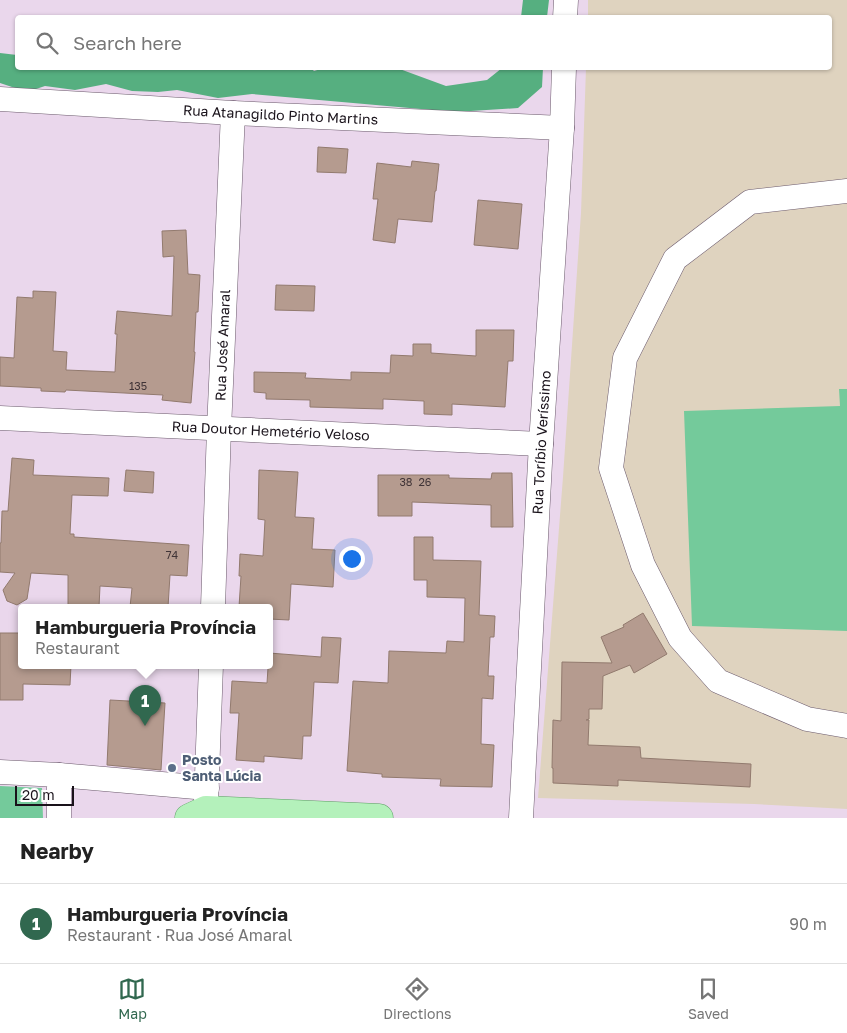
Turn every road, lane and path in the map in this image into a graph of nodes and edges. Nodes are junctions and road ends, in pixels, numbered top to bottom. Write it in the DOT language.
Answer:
graph roads {
  1 [pos="566,0"];
  2 [pos="566,15"];
  3 [pos="564,70"];
  4 [pos="0,99"];
  5 [pos="233,113"];
  6 [pos="562,128"];
  7 [pos="847,191"];
  8 [pos="0,418"];
  9 [pos="219,429"];
  10 [pos="541,444"];
  11 [pos="213,604"];
  12 [pos="211,669"];
  13 [pos="847,726"];
  14 [pos="0,772"];
  15 [pos="59,775"];
  16 [pos="201,805"];
  17 [pos="59,818"];
  18 [pos="379,818"];
  19 [pos="522,818"];
  1 -- 2 [label="street"];
  3 -- 6 [label="street, Rua Toríbio Veríssimo"];
  4 -- 5 [label="street, Rua Atanagildo Pinto Martins"];
  5 -- 6 [label="street, Rua Atanagildo Pinto Martins"];
  5 -- 9 [label="street, Rua José Amaral"];
  6 -- 10 [label="street, Rua Toríbio Veríssimo"];
  7 -- 13 [label="street"];
  8 -- 9 [label="street, Rua Doutor Hemetério Veloso"];
  9 -- 10 [label="street, Rua Doutor Hemetério Veloso"];
  9 -- 11 [label="street, Rua José Amaral"];
  10 -- 19 [label="street, Rua Toríbio Veríssimo"];
  12 -- 16 [label="street"];
  14 -- 15 [label="street"];
  15 -- 16 [label="street"];
  15 -- 17 [label="street"];
  16 -- 18 [label="main road"];
}
